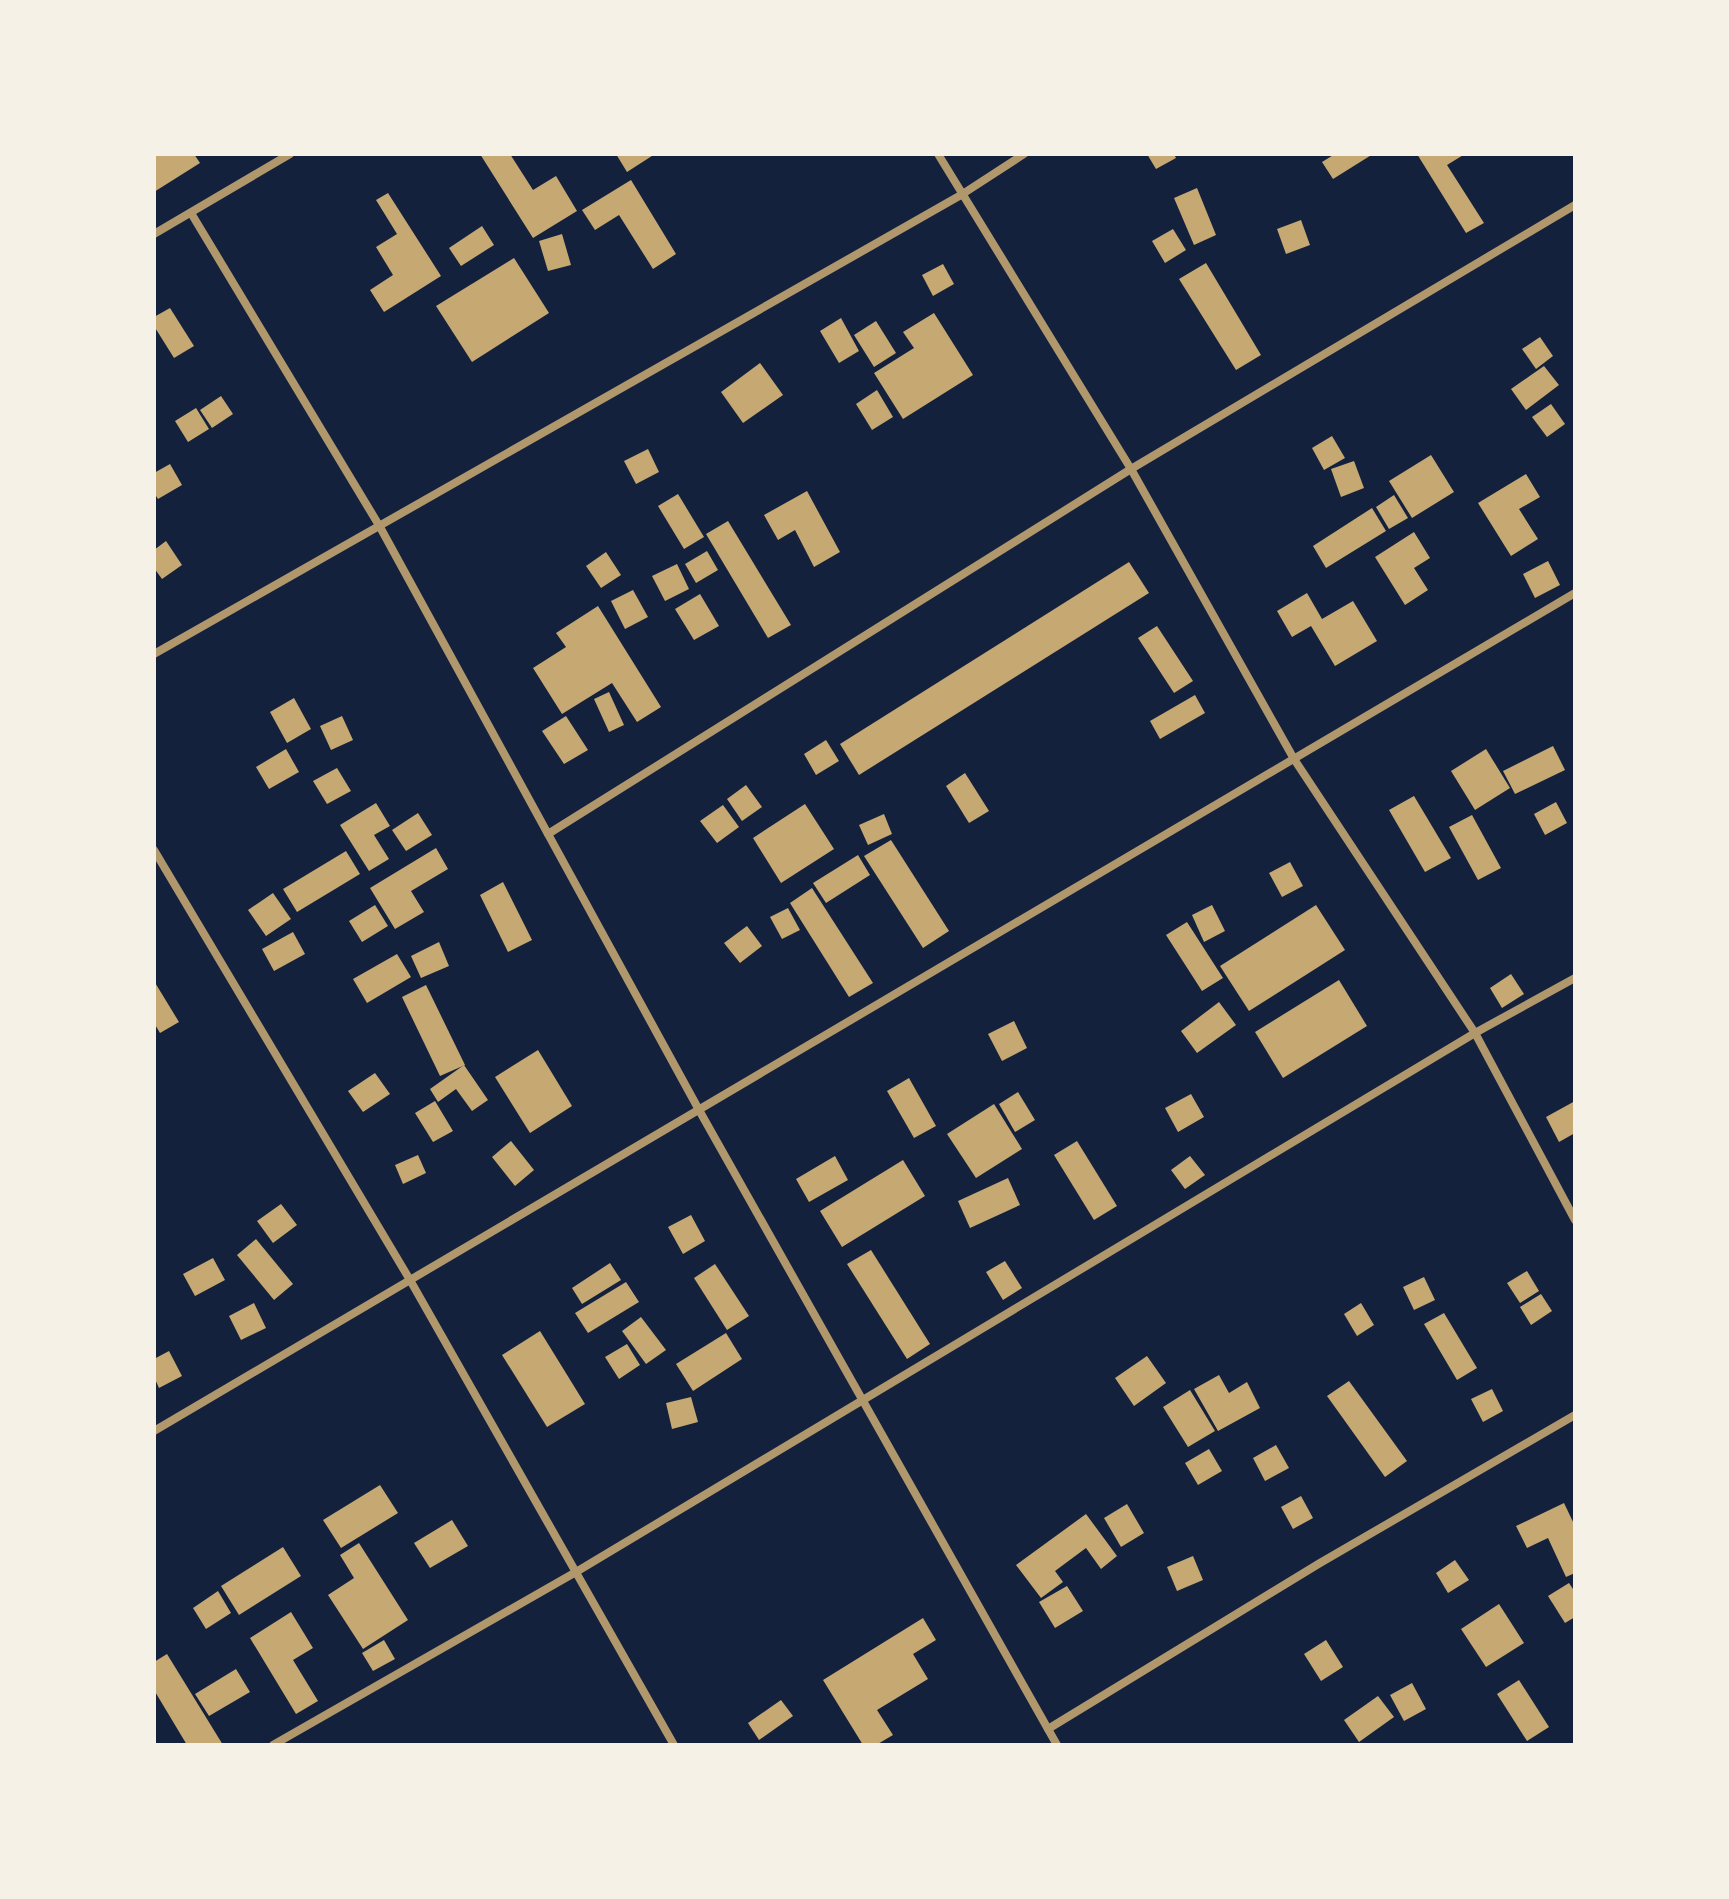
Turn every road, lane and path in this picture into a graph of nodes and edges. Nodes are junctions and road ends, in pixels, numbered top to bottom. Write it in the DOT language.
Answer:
graph roads {
  1 [pos="290,154"];
  2 [pos="938,154"];
  3 [pos="1024,154"];
  4 [pos="961,195"];
  5 [pos="1575,205"];
  6 [pos="191,213"];
  7 [pos="154,234"];
  8 [pos="1131,469"];
  9 [pos="380,527"];
  10 [pos="1575,593"];
  11 [pos="154,654"];
  12 [pos="1294,759"];
  13 [pos="548,834"];
  14 [pos="154,850"];
  15 [pos="1575,978"];
  16 [pos="1475,1033"];
  17 [pos="699,1110"];
  18 [pos="1575,1220"];
  19 [pos="410,1280"];
  20 [pos="863,1402"];
  21 [pos="1575,1415"];
  22 [pos="154,1431"];
  23 [pos="576,1572"];
  24 [pos="1048,1729"];
  25 [pos="273,1745"];
  26 [pos="674,1745"];
  27 [pos="1057,1745"];
  1 -- 6 [label="street"];
  2 -- 4 [label="street"];
  3 -- 4 [label="street"];
  4 -- 8 [label="street"];
  4 -- 9 [label="street"];
  5 -- 8 [label="street"];
  6 -- 7 [label="street"];
  6 -- 9 [label="street"];
  8 -- 12 [label="street"];
  8 -- 13 [label="street"];
  9 -- 11 [label="street"];
  9 -- 13 [label="street"];
  10 -- 12 [label="street"];
  12 -- 16 [label="street"];
  12 -- 17 [label="street"];
  13 -- 17 [label="street"];
  14 -- 19 [label="street"];
  15 -- 16 [label="street"];
  16 -- 18 [label="street"];
  16 -- 20 [label="street"];
  17 -- 19 [label="street"];
  17 -- 20 [label="street"];
  19 -- 22 [label="street"];
  19 -- 23 [label="street"];
  20 -- 23 [label="street"];
  20 -- 24 [label="street"];
  21 -- 24 [label="street"];
  23 -- 25 [label="street"];
  23 -- 26 [label="street"];
  24 -- 27 [label="street"];
}
